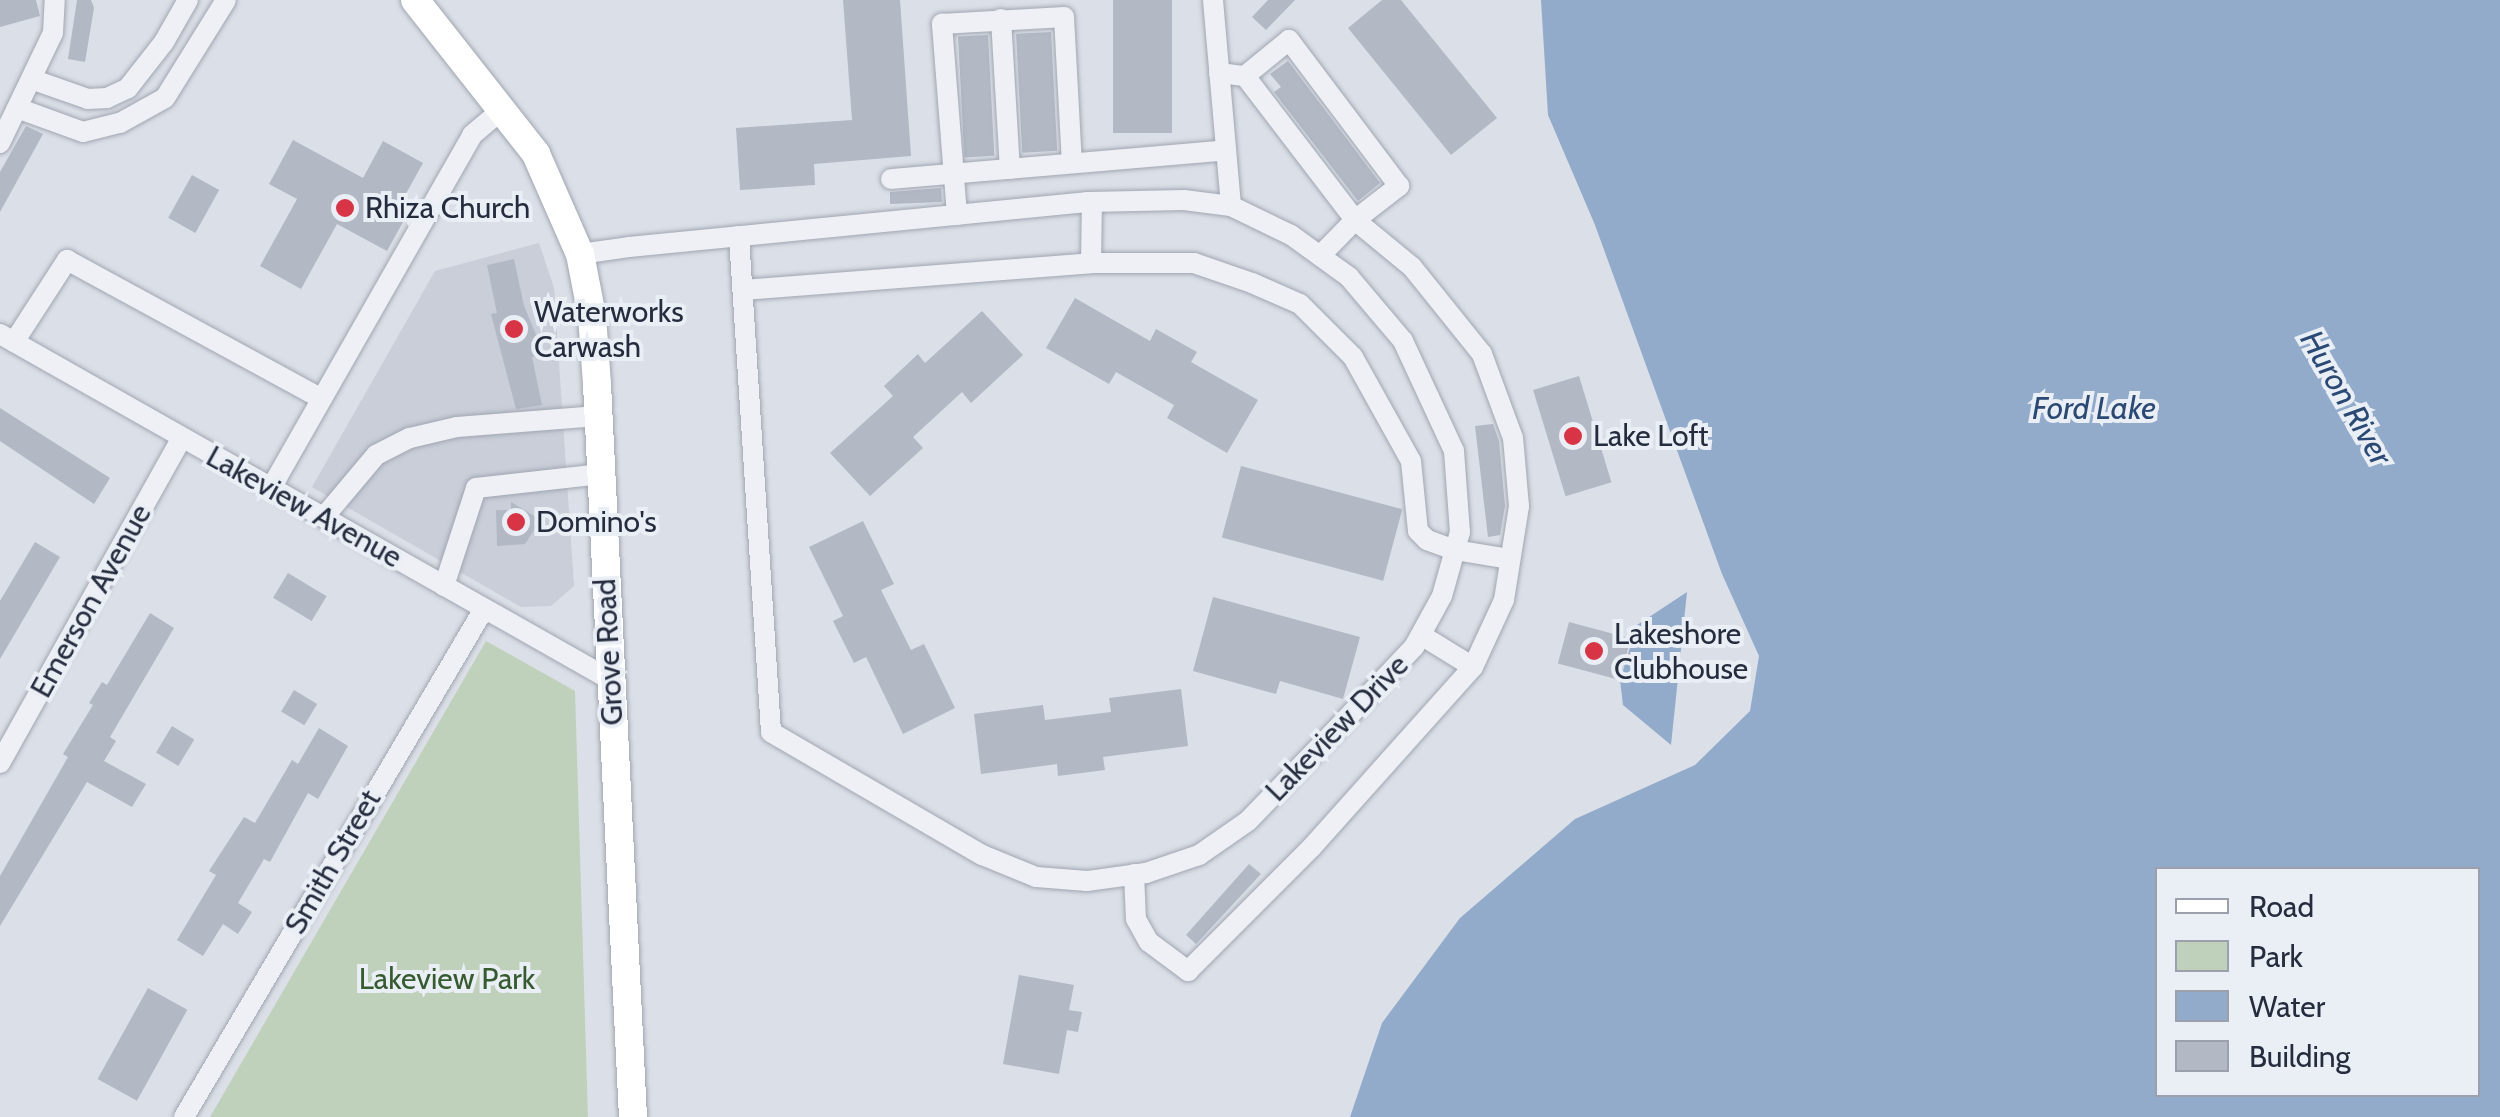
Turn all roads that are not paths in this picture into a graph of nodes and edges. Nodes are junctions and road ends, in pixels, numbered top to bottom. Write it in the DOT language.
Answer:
graph roads {
  1 [pos="56,0"];
  2 [pos="188,0"];
  3 [pos="226,0"];
  4 [pos="415,0"];
  5 [pos="1212,0"];
  6 [pos="1001,19"];
  7 [pos="1219,73"];
  8 [pos="1245,76"];
  9 [pos="31,79"];
  10 [pos="17,108"];
  11 [pos="504,108"];
  12 [pos="0,143"];
  13 [pos="1226,150"];
  14 [pos="1072,164"];
  15 [pos="1010,168"];
  16 [pos="954,173"];
  17 [pos="891,178"];
  18 [pos="1092,202"];
  19 [pos="1231,206"];
  20 [pos="957,215"];
  21 [pos="1355,220"];
  22 [pos="739,236"];
  23 [pos="580,254"];
  24 [pos="1320,256"];
  25 [pos="1091,263"];
  26 [pos="743,290"];
  27 [pos="7,338"];
  28 [pos="322,399"];
  29 [pos="598,416"];
  30 [pos="182,438"];
  31 [pos="600,474"];
  32 [pos="271,488"];
  33 [pos="324,517"];
  34 [pos="1455,550"];
  35 [pos="1510,559"];
  36 [pos="444,586"];
  37 [pos="484,609"];
  38 [pos="1421,635"];
  39 [pos="1472,668"];
  40 [pos="609,678"];
  41 [pos="0,764"];
  42 [pos="1134,874"];
  43 [pos="184,1117"];
  44 [pos="634,1117"];
  1 -- 9 [label="street"];
  2 -- 9 [label="street"];
  3 -- 10 [label="street"];
  4 -- 11 [label="main road, Grove Road"];
  5 -- 7 [label="street"];
  6 -- 14 [label="street"];
  6 -- 15 [label="street"];
  6 -- 16 [label="street"];
  7 -- 8 [label="street"];
  7 -- 13 [label="street"];
  8 -- 21 [label="street"];
  8 -- 21 [label="street"];
  9 -- 10 [label="street"];
  10 -- 12 [label="street"];
  11 -- 23 [label="main road, Grove Road"];
  11 -- 28 [label="street"];
  13 -- 14 [label="street"];
  13 -- 19 [label="street"];
  14 -- 15 [label="street"];
  15 -- 16 [label="street"];
  16 -- 17 [label="street"];
  16 -- 20 [label="street"];
  18 -- 19 [label="street, Lakeview Drive"];
  18 -- 20 [label="street, Lakeview Drive"];
  18 -- 25 [label="street"];
  19 -- 24 [label="street, Lakeview Drive"];
  20 -- 22 [label="street, Lakeview Drive"];
  21 -- 24 [label="street"];
  21 -- 35 [label="street"];
  22 -- 23 [label="street"];
  22 -- 26 [label="street, Lakeview Drive"];
  23 -- 29 [label="main road, Grove Road"];
  24 -- 34 [label="street, Lakeview Drive"];
  25 -- 26 [label="street"];
  25 -- 34 [label="street"];
  26 -- 42 [label="street, Lakeview Drive"];
  27 -- 28 [label="street"];
  27 -- 30 [label="street, Lakeview Avenue"];
  28 -- 32 [label="street"];
  29 -- 31 [label="main road, Grove Road"];
  29 -- 33 [label="street"];
  30 -- 32 [label="street, Lakeview Avenue"];
  30 -- 41 [label="street, Emerson Avenue"];
  31 -- 36 [label="street"];
  31 -- 40 [label="main road, Grove Road"];
  32 -- 33 [label="street, Lakeview Avenue"];
  33 -- 36 [label="street, Lakeview Avenue"];
  34 -- 35 [label="street"];
  34 -- 38 [label="street, Lakeview Drive"];
  35 -- 39 [label="street"];
  36 -- 37 [label="street, Lakeview Avenue"];
  37 -- 40 [label="street, Lakeview Avenue"];
  37 -- 43 [label="street, Smith Street"];
  38 -- 39 [label="street"];
  38 -- 42 [label="street, Lakeview Drive"];
  39 -- 42 [label="street"];
  40 -- 44 [label="main road, Grove Road"];
}
